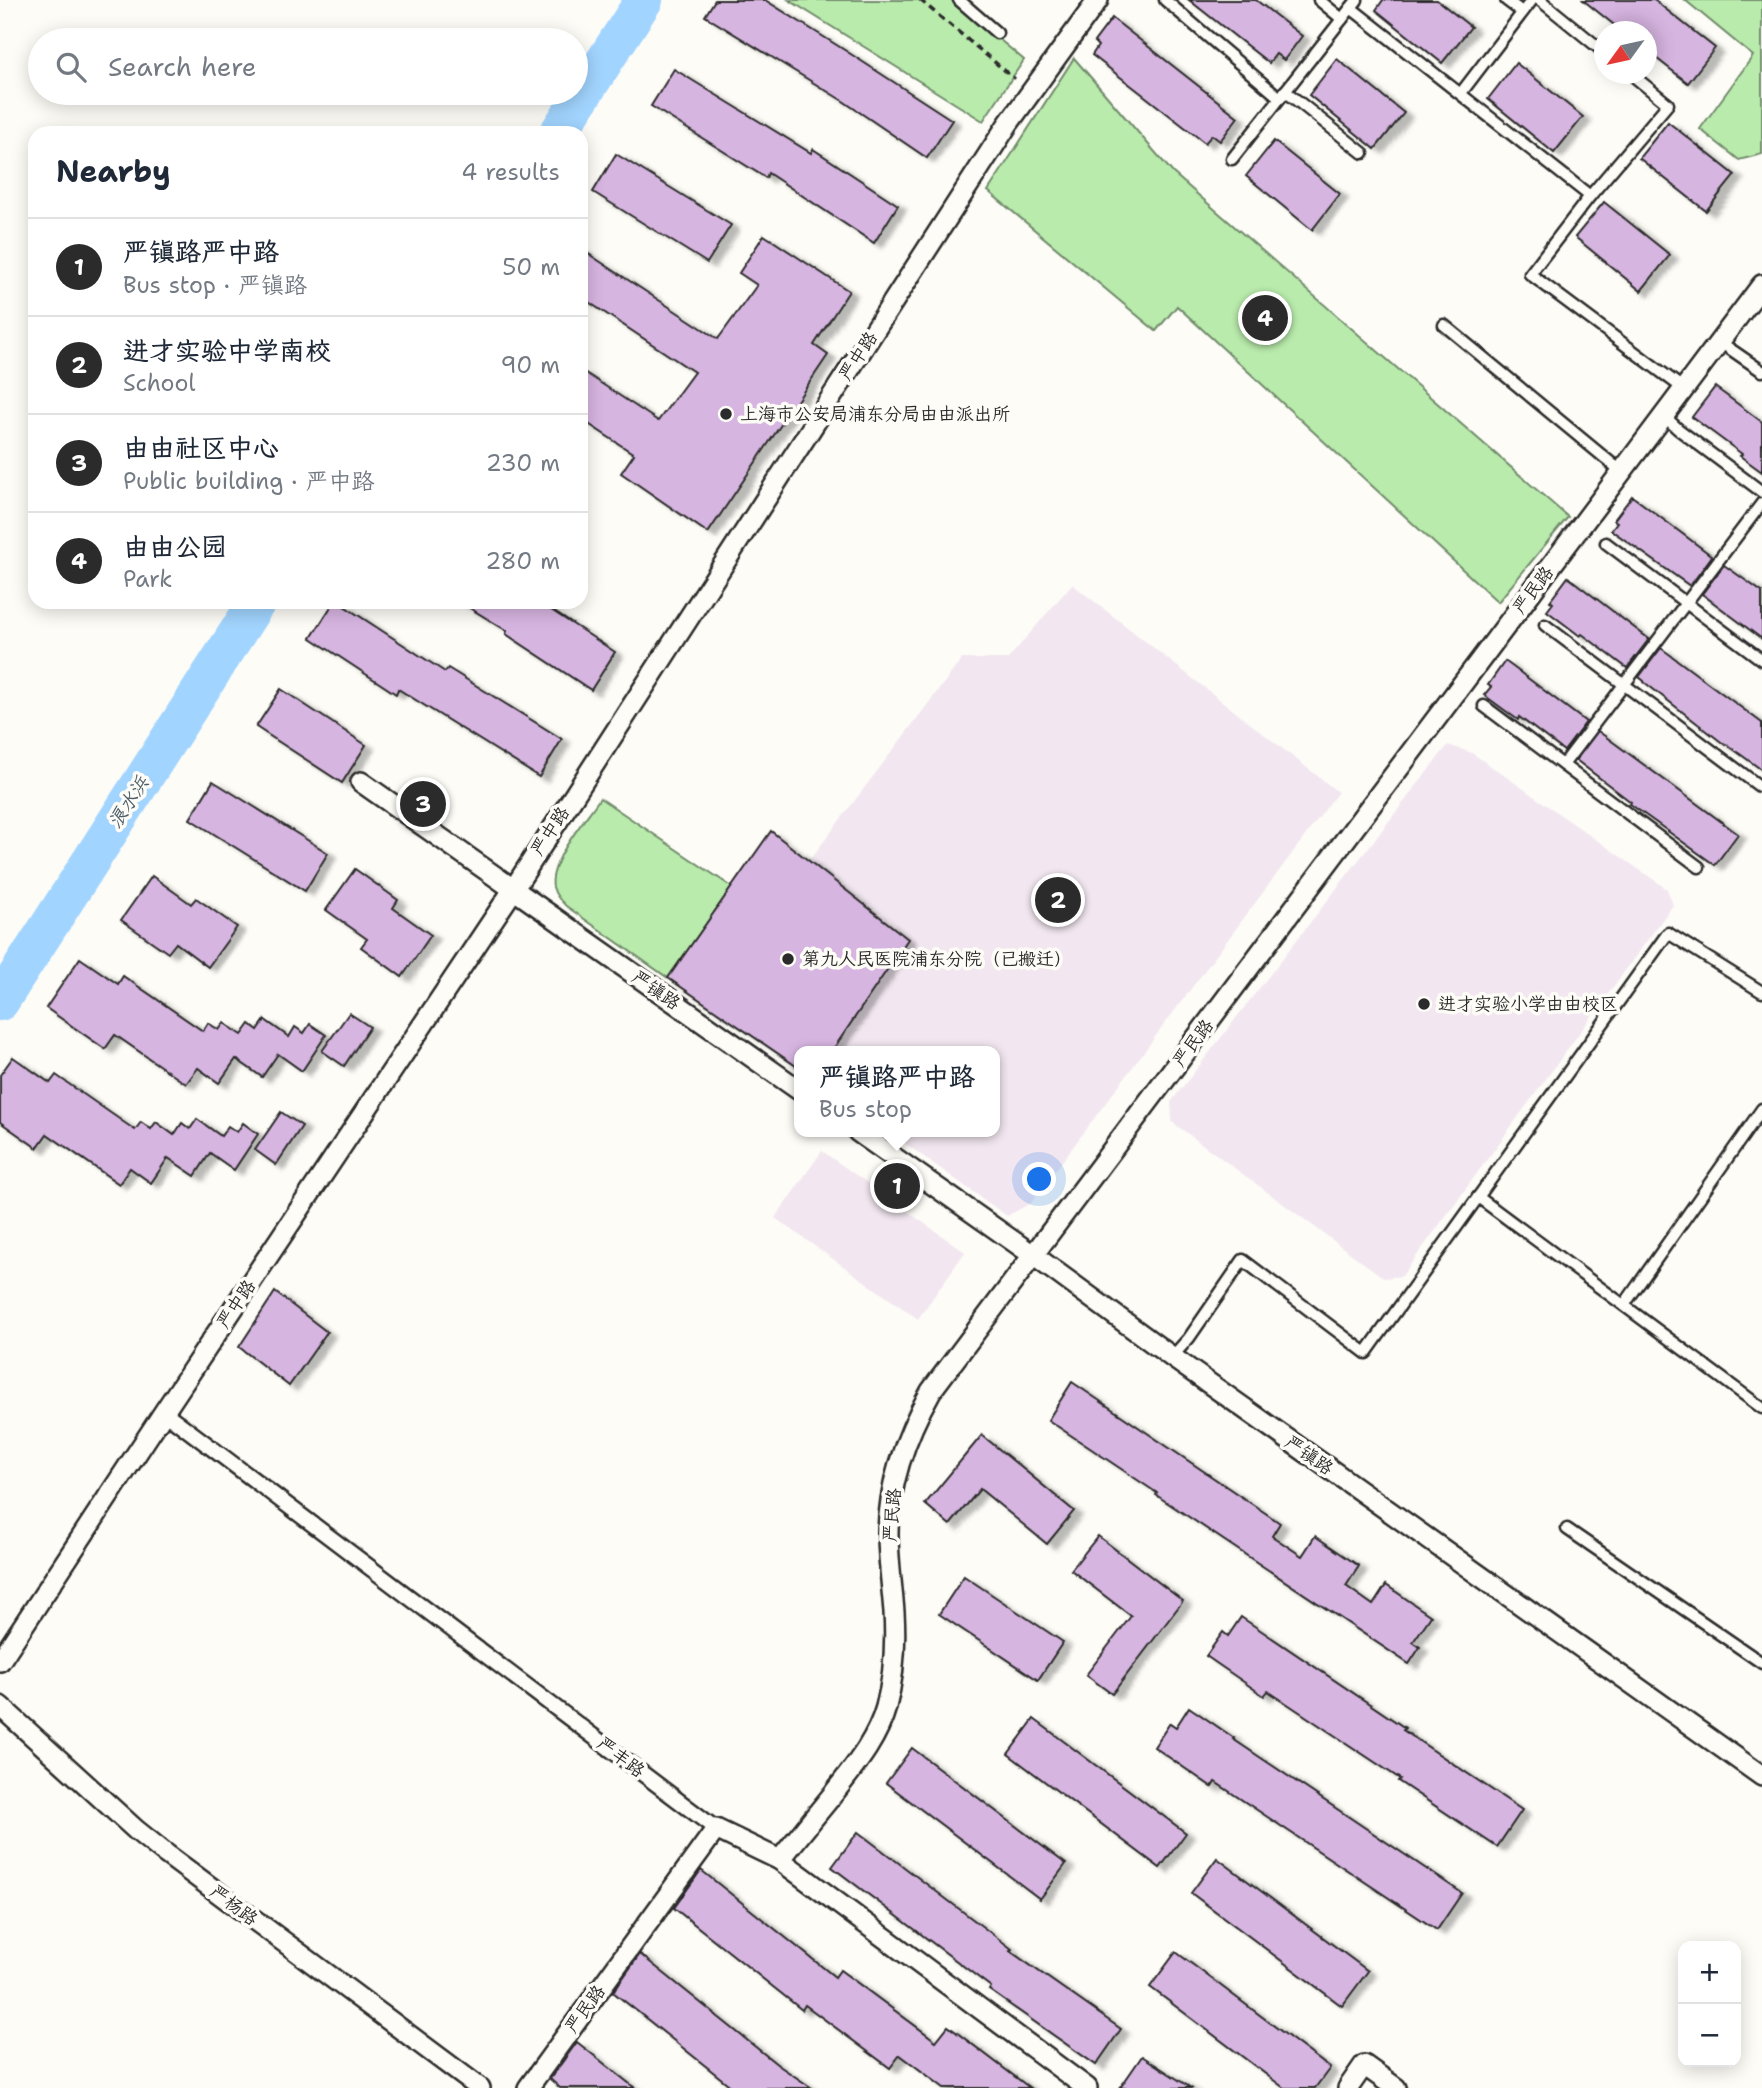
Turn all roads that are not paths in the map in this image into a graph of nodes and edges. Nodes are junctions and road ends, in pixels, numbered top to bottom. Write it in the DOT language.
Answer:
graph roads {
  1 [pos="959,0"];
  2 [pos="1097,0"];
  3 [pos="1165,0"];
  4 [pos="1320,0"];
  5 [pos="1506,0"];
  6 [pos="1532,0"];
  7 [pos="1540,0"];
  8 [pos="1354,4"];
  9 [pos="1522,12"];
  10 [pos="1342,19"];
  11 [pos="997,33"];
  12 [pos="1594,43"];
  13 [pos="1643,84"];
  14 [pos="1461,93"];
  15 [pos="1282,94"];
  16 [pos="1363,153"];
  17 [pos="1232,159"];
  18 [pos="1590,196"];
  19 [pos="1762,285"];
  20 [pos="1444,325"];
  21 [pos="1720,342"];
  22 [pos="1762,371"];
  23 [pos="1684,389"];
  24 [pos="1664,416"];
  25 [pos="1622,472"];
  26 [pos="1762,492"];
  27 [pos="1762,503"];
  28 [pos="1606,543"];
  29 [pos="1686,603"];
  30 [pos="1545,625"];
  31 [pos="1762,660"];
  32 [pos="1624,684"];
  33 [pos="1484,706"];
  34 [pos="1563,765"];
  35 [pos="360,782"];
  36 [pos="1759,786"];
  37 [pos="1699,867"];
  38 [pos="513,890"];
  39 [pos="1762,992"];
  40 [pos="794,1087"];
  41 [pos="1762,1110"];
  42 [pos="865,1137"];
  43 [pos="1478,1197"];
  44 [pos="1034,1255"];
  45 [pos="1624,1306"];
  46 [pos="1172,1357"];
  47 [pos="1762,1408"];
  48 [pos="164,1412"];
  49 [pos="1567,1529"];
  50 [pos="0,1661"];
  51 [pos="1762,1663"];
  52 [pos="0,1706"];
  53 [pos="1762,1776"];
  54 [pos="716,1829"];
  55 [pos="780,1860"];
  56 [pos="480,2088"];
  57 [pos="528,2088"];
  58 [pos="1087,2088"];
  59 [pos="1348,2088"];
  60 [pos="1396,2088"];
  1 -- 11 [label="lane"];
  2 -- 38 [label="street, 严中路"];
  3 -- 15 [label="lane"];
  4 -- 10 [label="lane"];
  5 -- 9 [label="lane"];
  6 -- 9 [label="lane"];
  7 -- 12 [label="lane"];
  8 -- 10 [label="lane"];
  8 -- 14 [label="lane"];
  9 -- 14 [label="lane"];
  10 -- 15 [label="lane"];
  13 -- 18 [label="lane"];
  14 -- 18 [label="lane"];
  15 -- 16 [label="lane"];
  15 -- 17 [label="lane"];
  18 -- 23 [label="lane"];
  19 -- 21 [label="street, 严民路"];
  20 -- 25 [label="lane"];
  21 -- 22 [label="lane"];
  21 -- 23 [label="street, 严民路"];
  23 -- 24 [label="street, 严民路"];
  24 -- 25 [label="street, 严民路"];
  24 -- 26 [label="lane"];
  25 -- 44 [label="street, 严民路"];
  27 -- 29 [label="lane"];
  28 -- 29 [label="lane"];
  29 -- 31 [label="lane"];
  29 -- 32 [label="lane"];
  30 -- 32 [label="lane"];
  32 -- 34 [label="lane"];
  32 -- 36 [label="lane"];
  33 -- 34 [label="lane"];
  34 -- 37 [label="lane"];
  35 -- 38 [label="street, 严镇路"];
  38 -- 40 [label="street, 严镇路"];
  38 -- 48 [label="street, 严中路"];
  39 -- 43 [label="lane"];
  41 -- 45 [label="lane"];
  42 -- 44 [label="street, 严镇路"];
  43 -- 45 [label="lane"];
  43 -- 46 [label="lane"];
  44 -- 46 [label="street, 严镇路"];
  44 -- 55 [label="street, 严民路"];
  45 -- 47 [label="lane"];
  46 -- 53 [label="street, 严镇路"];
  48 -- 50 [label="street, 严中路"];
  48 -- 54 [label="street, 严丰路"];
  49 -- 51 [label="lane"];
  52 -- 56 [label="street, 严杨路"];
  54 -- 55 [label="street, 严丰路"];
  54 -- 57 [label="street, 严民路"];
  55 -- 58 [label="street, 严丰路"];
  59 -- 60 [label="street"];
}
